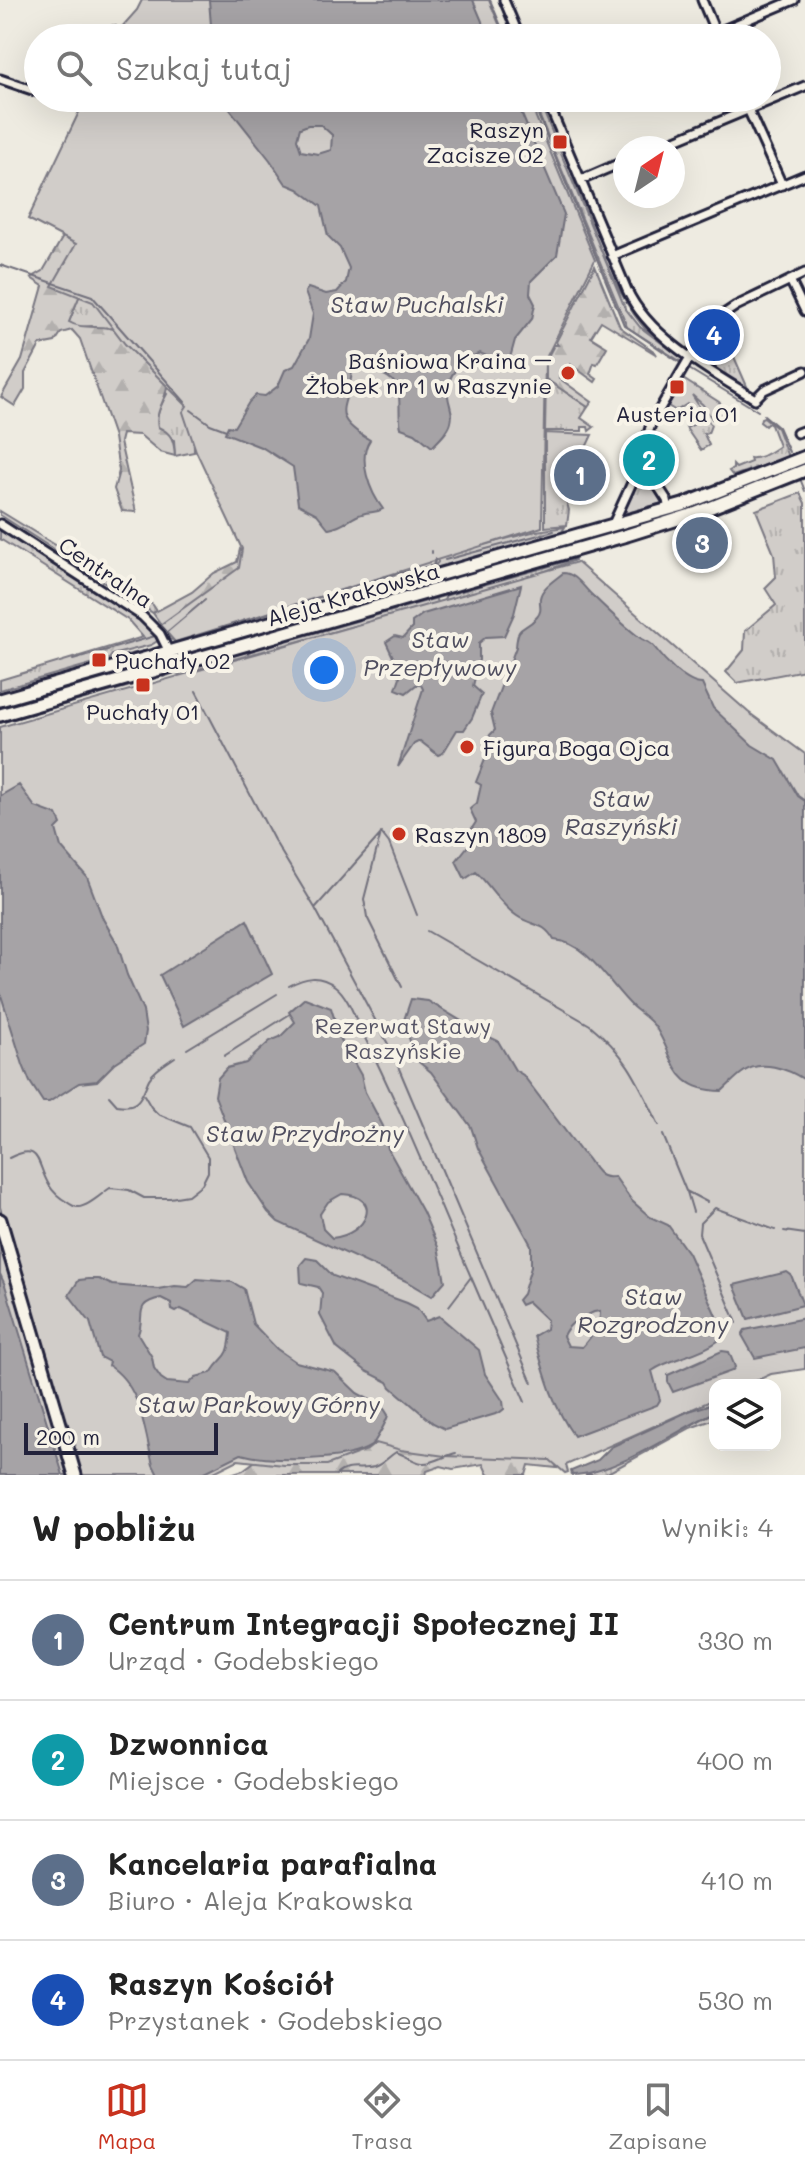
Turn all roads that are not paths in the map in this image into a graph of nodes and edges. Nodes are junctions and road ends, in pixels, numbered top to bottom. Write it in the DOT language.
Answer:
graph roads {
  1 [pos="504,0"];
  2 [pos="702,0"];
  3 [pos="794,0"];
  4 [pos="514,24"];
  5 [pos="712,24"];
  6 [pos="741,24"];
  7 [pos="0,79"];
  8 [pos="805,86"];
  9 [pos="24,87"];
  10 [pos="781,96"];
  11 [pos="552,112"];
  12 [pos="741,112"];
  13 [pos="749,112"];
  14 [pos="684,136"];
  15 [pos="613,166"];
  16 [pos="805,175"];
  17 [pos="581,180"];
  18 [pos="782,185"];
  19 [pos="612,256"];
  20 [pos="805,273"];
  21 [pos="790,280"];
  22 [pos="805,311"];
  23 [pos="690,356"];
  24 [pos="805,371"];
  25 [pos="805,457"];
  26 [pos="641,460"];
  27 [pos="805,470"];
  28 [pos="634,478"];
  29 [pos="653,479"];
  30 [pos="669,516"];
  31 [pos="0,524"];
  32 [pos="612,526"];
  33 [pos="169,652"];
  34 [pos="176,666"];
  35 [pos="0,700"];
  36 [pos="0,715"];
  37 [pos="0,1220"];
  38 [pos="75,1475"];
  1 -- 4 [label="street"];
  2 -- 5 [label="street"];
  3 -- 6 [label="street"];
  7 -- 9 [label="street"];
  8 -- 10 [label="street"];
  11 -- 17 [label="street"];
  12 -- 14 [label="street"];
  13 -- 18 [label="street"];
  15 -- 17 [label="street"];
  16 -- 18 [label="street"];
  17 -- 19 [label="street"];
  18 -- 19 [label="street"];
  19 -- 23 [label="street"];
  20 -- 21 [label="street"];
  21 -- 22 [label="street"];
  21 -- 23 [label="street"];
  23 -- 24 [label="street"];
  23 -- 26 [label="street"];
  25 -- 30 [label="main road, Aleja Krakowska"];
  26 -- 28 [label="street"];
  26 -- 29 [label="street"];
  27 -- 30 [label="main road, Aleja Krakowska"];
  28 -- 29 [label="street"];
  28 -- 32 [label="street"];
  29 -- 30 [label="street"];
  30 -- 32 [label="main road, Aleja Krakowska"];
  30 -- 34 [label="main road, Aleja Krakowska"];
  31 -- 33 [label="street, Centralna"];
  32 -- 33 [label="main road, Aleja Krakowska"];
  33 -- 34 [label="street, Centralna"];
  33 -- 35 [label="main road, Aleja Krakowska"];
  34 -- 36 [label="main road, Aleja Krakowska"];
  37 -- 38 [label="main road"];
}
